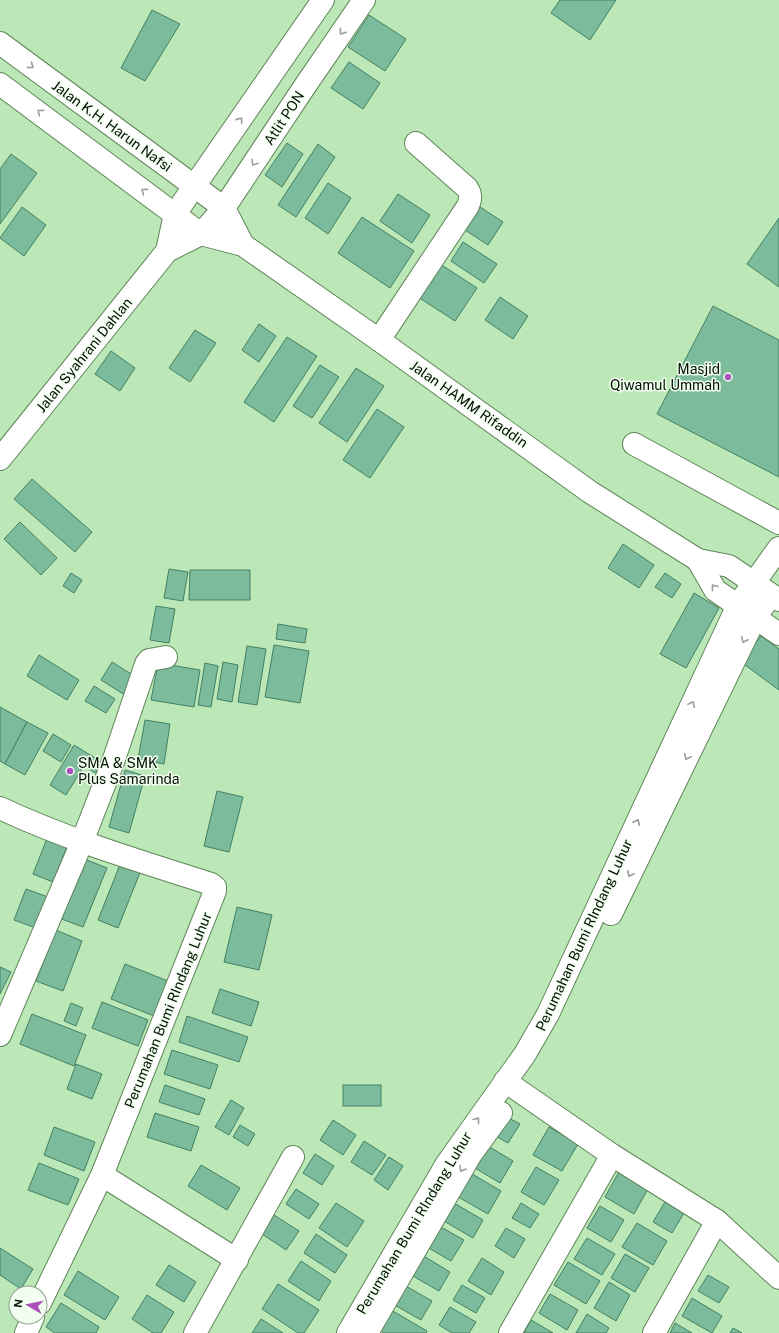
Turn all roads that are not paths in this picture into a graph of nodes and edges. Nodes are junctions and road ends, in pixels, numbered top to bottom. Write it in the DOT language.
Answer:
graph roads {
  1 [pos="323,0"];
  2 [pos="364,0"];
  3 [pos="0,43"];
  4 [pos="0,84"];
  5 [pos="416,143"];
  6 [pos="194,187"];
  7 [pos="224,208"];
  8 [pos="175,214"];
  9 [pos="201,234"];
  10 [pos="242,245"];
  11 [pos="167,251"];
  12 [pos="380,340"];
  13 [pos="634,444"];
  14 [pos="0,459"];
  15 [pos="779,523"];
  16 [pos="779,548"];
  17 [pos="698,560"];
  18 [pos="768,593"];
  19 [pos="738,604"];
  20 [pos="755,618"];
  21 [pos="779,634"];
  22 [pos="166,657"];
  23 [pos="0,808"];
  24 [pos="82,842"];
  25 [pos="0,1035"];
  26 [pos="512,1085"];
  27 [pos="612,1155"];
  28 [pos="292,1157"];
  29 [pos="102,1175"];
  30 [pos="717,1221"];
  31 [pos="237,1260"];
  32 [pos="779,1278"];
  33 [pos="48,1286"];
  34 [pos="195,1333"];
  35 [pos="348,1333"];
  36 [pos="367,1333"];
  37 [pos="510,1333"];
  38 [pos="654,1333"];
  6 -- 1 [label="street, one-way"];
  2 -- 7 [label="street, Atlit PON, one-way"];
  3 -- 6 [label="street, Jalan K.H. Harun Nafsi, one-way"];
  8 -- 4 [label="street, one-way"];
  5 -- 12 [label="street"];
  6 -- 7 [label="street, Jalan K.H. Harun Nafsi"];
  6 -- 8 [label="street"];
  7 -- 9 [label="street, Atlit PON"];
  7 -- 10 [label="street, Jalan HAMM Rifaddin"];
  8 -- 9 [label="street"];
  8 -- 11 [label="street, Jalan Syahrani Dahlan"];
  9 -- 10 [label="street, Jalan HAMM Rifaddin"];
  9 -- 11 [label="street, Jalan Syahrani Dahlan"];
  10 -- 12 [label="street, Jalan HAMM Rifaddin"];
  11 -- 14 [label="street, Jalan Syahrani Dahlan"];
  12 -- 17 [label="street, Jalan HAMM Rifaddin"];
  13 -- 15 [label="street"];
  16 -- 18 [label="street"];
  17 -- 18 [label="street, Jalan HAMM Rifaddin"];
  19 -- 17 [label="street, Jalan HAMM Rifaddin, one-way"];
  18 -- 19 [label="street, Perumahan Bumi RIndang Luhur"];
  18 -- 20 [label="street"];
  19 -- 20 [label="street, Jalan HAMM Rifaddin"];
  26 -- 19 [label="street, Perumahan Bumi RIndang Luhur, one-way"];
  20 -- 21 [label="street, Jalan HAMM Rifaddin"];
  20 -- 26 [label="street, one-way"];
  22 -- 24 [label="street"];
  23 -- 24 [label="street"];
  24 -- 25 [label="street"];
  24 -- 29 [label="street, Perumahan Bumi RIndang Luhur"];
  26 -- 27 [label="street"];
  35 -- 26 [label="street, Perumahan Bumi RIndang Luhur, one-way"];
  26 -- 36 [label="street, one-way"];
  27 -- 30 [label="street"];
  27 -- 37 [label="street"];
  28 -- 31 [label="street"];
  29 -- 31 [label="street"];
  29 -- 33 [label="street, Perumahan Bumi RIndang Luhur"];
  30 -- 32 [label="street"];
  30 -- 38 [label="street"];
  31 -- 34 [label="street"];
}
